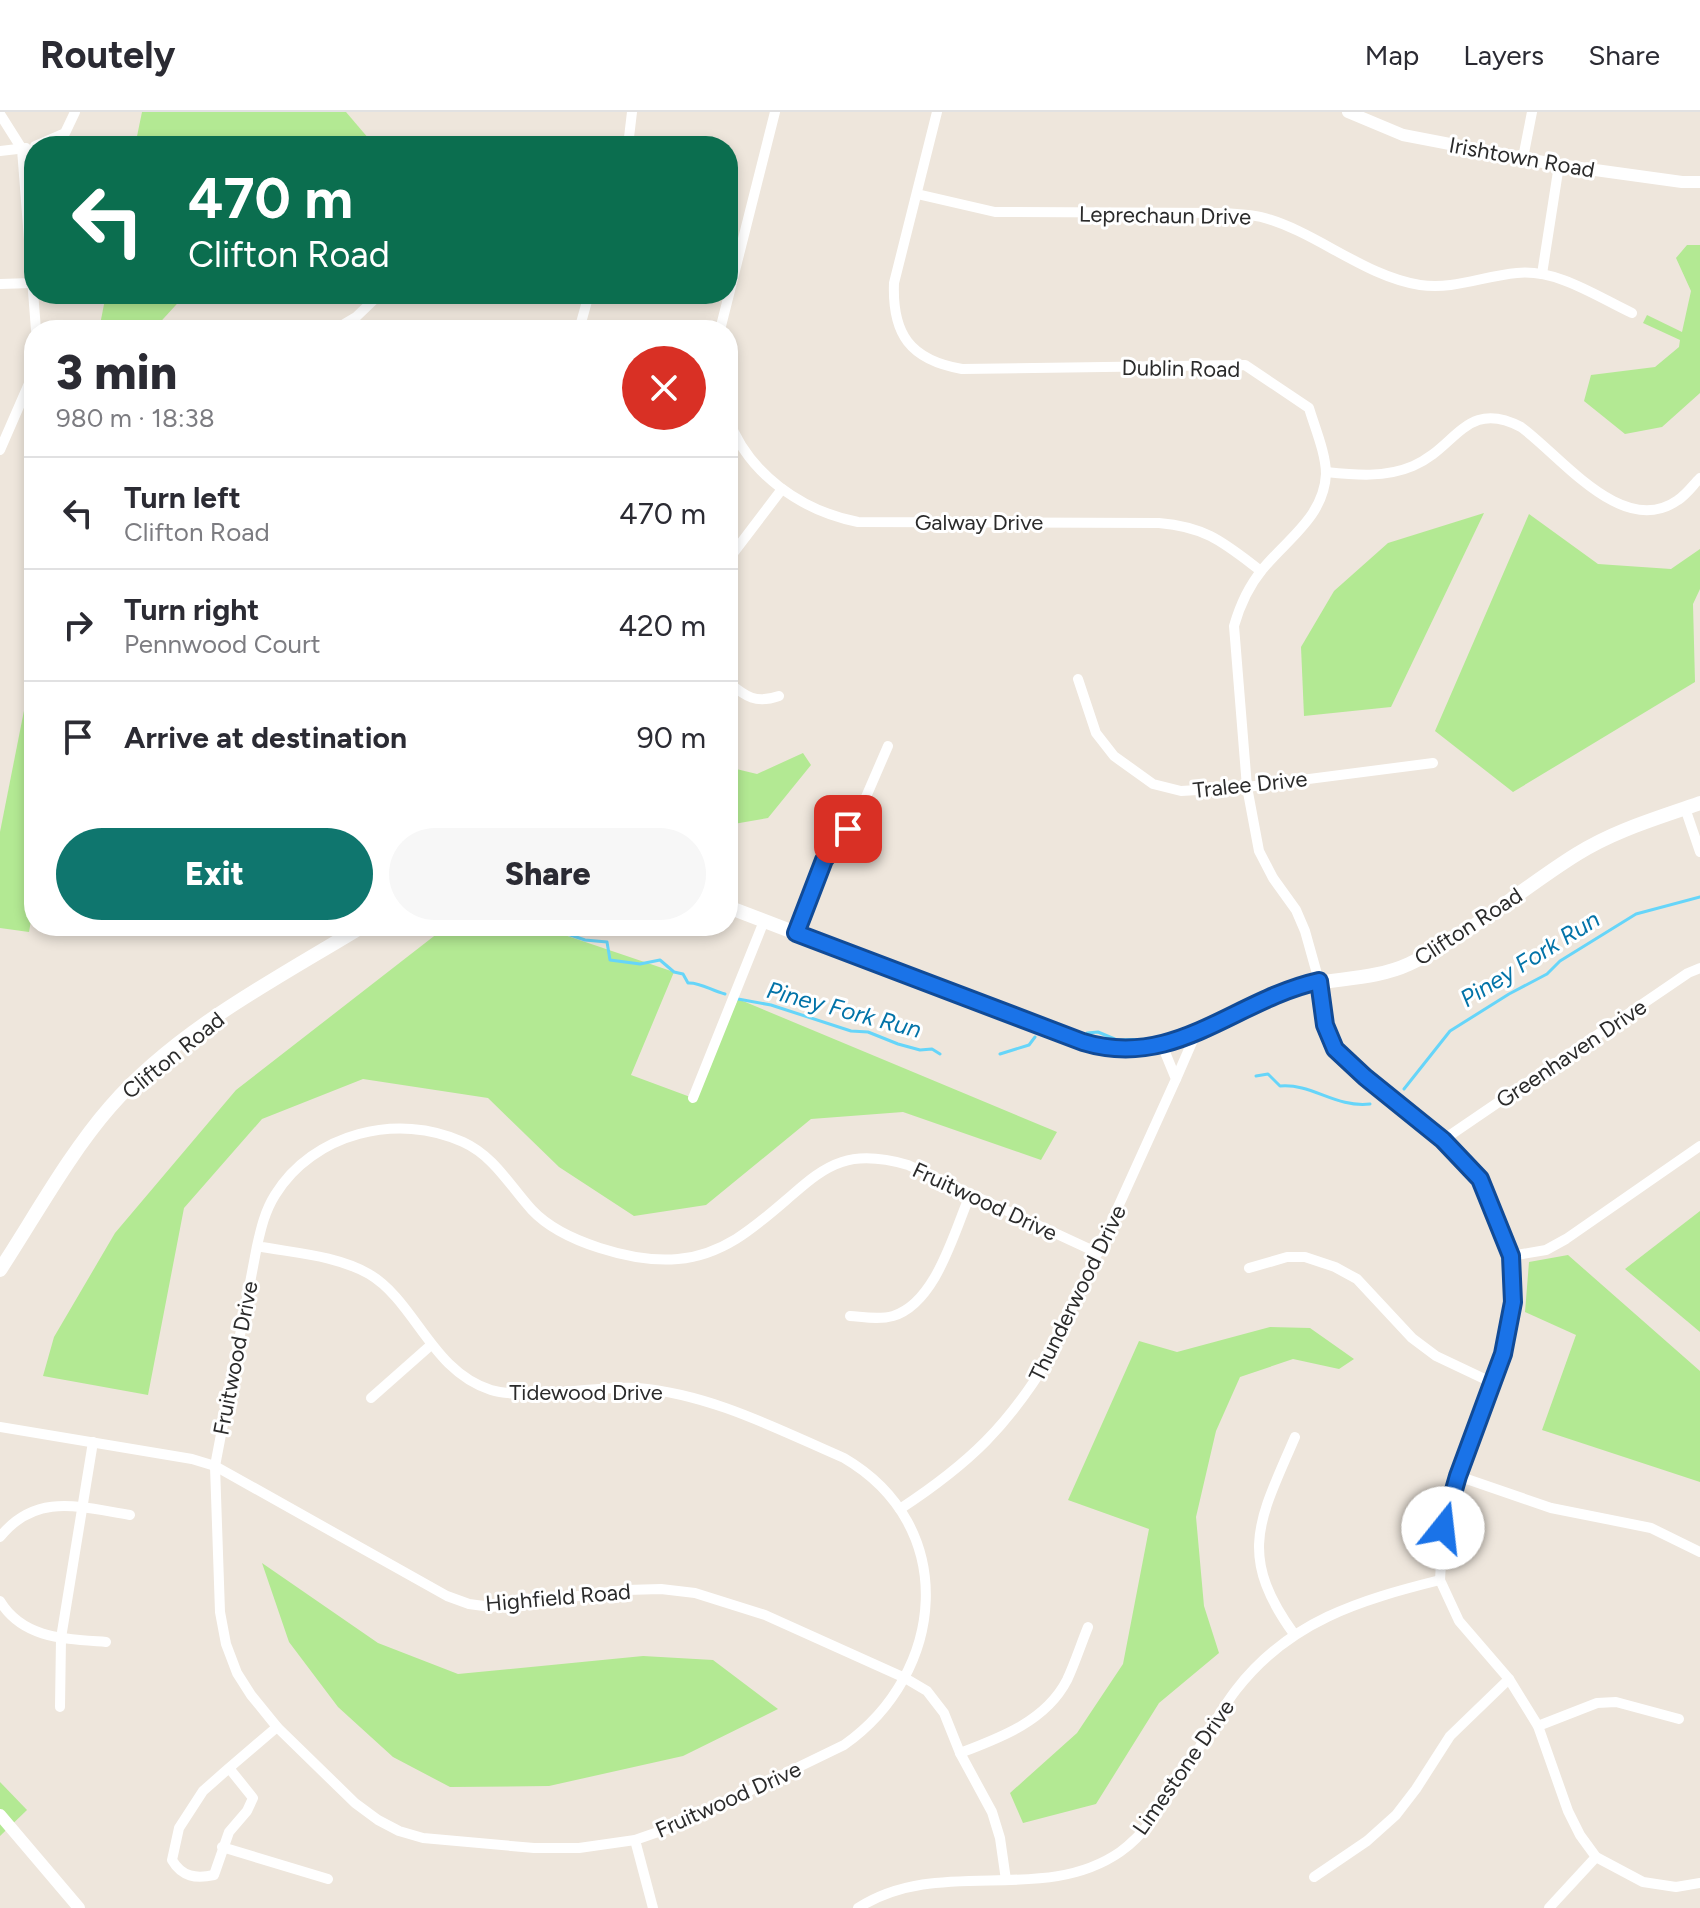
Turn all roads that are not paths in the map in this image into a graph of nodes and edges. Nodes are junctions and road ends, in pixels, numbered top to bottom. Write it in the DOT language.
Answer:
graph roads {
  1 [pos="75,112"];
  2 [pos="632,112"];
  3 [pos="775,112"];
  4 [pos="937,112"];
  5 [pos="1348,112"];
  6 [pos="1532,112"];
  7 [pos="0,114"];
  8 [pos="58,136"];
  9 [pos="629,136"];
  10 [pos="22,149"];
  11 [pos="0,151"];
  12 [pos="1523,158"];
  13 [pos="1559,165"];
  14 [pos="24,176"];
  15 [pos="1700,182"];
  16 [pos="917,194"];
  17 [pos="738,243"];
  18 [pos="1542,274"];
  19 [pos="24,283"];
  20 [pos="0,284"];
  21 [pos="370,304"];
  22 [pos="1632,313"];
  23 [pos="351,320"];
  24 [pos="24,395"];
  25 [pos="738,436"];
  26 [pos="0,450"];
  27 [pos="1326,472"];
  28 [pos="1700,478"];
  29 [pos="782,489"];
  30 [pos="738,547"];
  31 [pos="1261,571"];
  32 [pos="1078,679"];
  33 [pos="738,690"];
  34 [pos="779,696"];
  35 [pos="888,746"];
  36 [pos="1433,763"];
  37 [pos="1247,787"];
  38 [pos="1700,803"];
  39 [pos="1685,808"];
  40 [pos="1700,852"];
  41 [pos="738,911"];
  42 [pos="764,921"];
  43 [pos="796,933"];
  44 [pos="347,936"];
  45 [pos="1700,968"];
  46 [pos="1319,981"];
  47 [pos="1196,1033"];
  48 [pos="1162,1045"];
  49 [pos="1176,1079"];
  50 [pos="693,1098"];
  51 [pos="1443,1140"];
  52 [pos="1700,1146"];
  53 [pos="970,1195"];
  54 [pos="257,1246"];
  55 [pos="1098,1253"];
  56 [pos="1511,1256"];
  57 [pos="1249,1268"];
  58 [pos="0,1270"];
  59 [pos="850,1316"];
  60 [pos="431,1345"];
  61 [pos="1493,1383"];
  62 [pos="371,1398"];
  63 [pos="0,1427"];
  64 [pos="1295,1437"];
  65 [pos="93,1442"];
  66 [pos="215,1466"];
  67 [pos="1458,1476"];
  68 [pos="82,1508"];
  69 [pos="900,1509"];
  70 [pos="130,1515"];
  71 [pos="0,1537"];
  72 [pos="1700,1552"];
  73 [pos="1440,1580"];
  74 [pos="0,1601"];
  75 [pos="1088,1627"];
  76 [pos="1294,1634"];
  77 [pos="61,1638"];
  78 [pos="106,1642"];
  79 [pos="905,1678"];
  80 [pos="1509,1679"];
  81 [pos="60,1707"];
  82 [pos="1679,1719"];
  83 [pos="1538,1726"];
  84 [pos="277,1727"];
  85 [pos="960,1753"];
  86 [pos="229,1768"];
  87 [pos="0,1815"];
  88 [pos="635,1840"];
  89 [pos="222,1847"];
  90 [pos="1596,1857"];
  91 [pos="1314,1877"];
  92 [pos="328,1879"];
  93 [pos="1006,1880"];
  94 [pos="1700,1883"];
  95 [pos="876,1897"];
  96 [pos="79,1908"];
  97 [pos="653,1908"];
  98 [pos="858,1908"];
  99 [pos="881,1908"];
  100 [pos="1549,1908"];
  1 -- 8 [label="street"];
  2 -- 9 [label="street"];
  3 -- 17 [label="street"];
  4 -- 16 [label="street, Dublin Road"];
  5 -- 12 [label="street, Irishtown Road"];
  6 -- 12 [label="street"];
  7 -- 10 [label="street"];
  10 -- 11 [label="street"];
  10 -- 14 [label="street"];
  12 -- 13 [label="street, Irishtown Road"];
  13 -- 15 [label="street, Irishtown Road"];
  13 -- 18 [label="street"];
  16 -- 18 [label="street, Leprechaun Drive"];
  16 -- 27 [label="street, Dublin Road"];
  18 -- 22 [label="street, Leprechaun Drive"];
  19 -- 20 [label="street"];
  21 -- 23 [label="street"];
  24 -- 26 [label="street"];
  25 -- 29 [label="street, Galway Drive"];
  27 -- 28 [label="street"];
  27 -- 31 [label="street"];
  29 -- 30 [label="street"];
  29 -- 31 [label="street, Galway Drive"];
  31 -- 37 [label="street"];
  32 -- 37 [label="street, Tralee Drive"];
  33 -- 34 [label="street"];
  35 -- 43 [label="street"];
  36 -- 37 [label="street, Tralee Drive"];
  37 -- 46 [label="street"];
  38 -- 39 [label="main road, Clifton Road"];
  39 -- 40 [label="street"];
  39 -- 46 [label="main road, Clifton Road"];
  41 -- 42 [label="main road, Clifton Road"];
  42 -- 43 [label="main road, Clifton Road"];
  42 -- 50 [label="street"];
  43 -- 48 [label="main road, Clifton Road"];
  44 -- 58 [label="main road, Clifton Road"];
  45 -- 51 [label="street, Greenhaven Drive"];
  46 -- 47 [label="main road, Clifton Road"];
  46 -- 51 [label="street"];
  47 -- 48 [label="main road, Clifton Road"];
  47 -- 49 [label="street, Thunderwood Drive"];
  48 -- 49 [label="street"];
  49 -- 55 [label="street, Thunderwood Drive"];
  51 -- 56 [label="street"];
  52 -- 56 [label="street"];
  53 -- 54 [label="street, Fruitwood Drive"];
  53 -- 55 [label="street, Fruitwood Drive"];
  53 -- 59 [label="street"];
  54 -- 60 [label="street, Tidewood Drive"];
  54 -- 66 [label="street, Fruitwood Drive"];
  55 -- 69 [label="street, Thunderwood Drive"];
  56 -- 61 [label="street"];
  57 -- 61 [label="street"];
  60 -- 62 [label="street"];
  60 -- 69 [label="street, Tidewood Drive"];
  61 -- 67 [label="street"];
  63 -- 65 [label="street, Highfield Road"];
  64 -- 76 [label="street"];
  65 -- 66 [label="street, Highfield Road"];
  65 -- 68 [label="street"];
  66 -- 79 [label="street, Highfield Road"];
  66 -- 84 [label="street, Fruitwood Drive"];
  67 -- 72 [label="street"];
  67 -- 73 [label="street"];
  68 -- 70 [label="street"];
  68 -- 71 [label="street"];
  68 -- 77 [label="street"];
  69 -- 79 [label="street, Tidewood Drive"];
  73 -- 76 [label="street, Limestone Drive"];
  73 -- 80 [label="street"];
  74 -- 77 [label="street"];
  75 -- 85 [label="street"];
  76 -- 93 [label="street, Limestone Drive"];
  77 -- 78 [label="street"];
  77 -- 81 [label="street"];
  79 -- 85 [label="street, Highfield Road"];
  79 -- 88 [label="street, Fruitwood Drive"];
  80 -- 83 [label="street"];
  80 -- 91 [label="street"];
  82 -- 83 [label="street"];
  83 -- 90 [label="street"];
  84 -- 86 [label="street"];
  84 -- 88 [label="street, Fruitwood Drive"];
  85 -- 93 [label="street, Highfield Road"];
  86 -- 89 [label="street"];
  86 -- 89 [label="street"];
  87 -- 96 [label="street"];
  88 -- 97 [label="street"];
  89 -- 92 [label="street"];
  90 -- 94 [label="street"];
  90 -- 100 [label="street"];
  93 -- 95 [label="street, Limestone Drive"];
  95 -- 98 [label="street, Limestone Drive"];
  95 -- 99 [label="street"];
}
